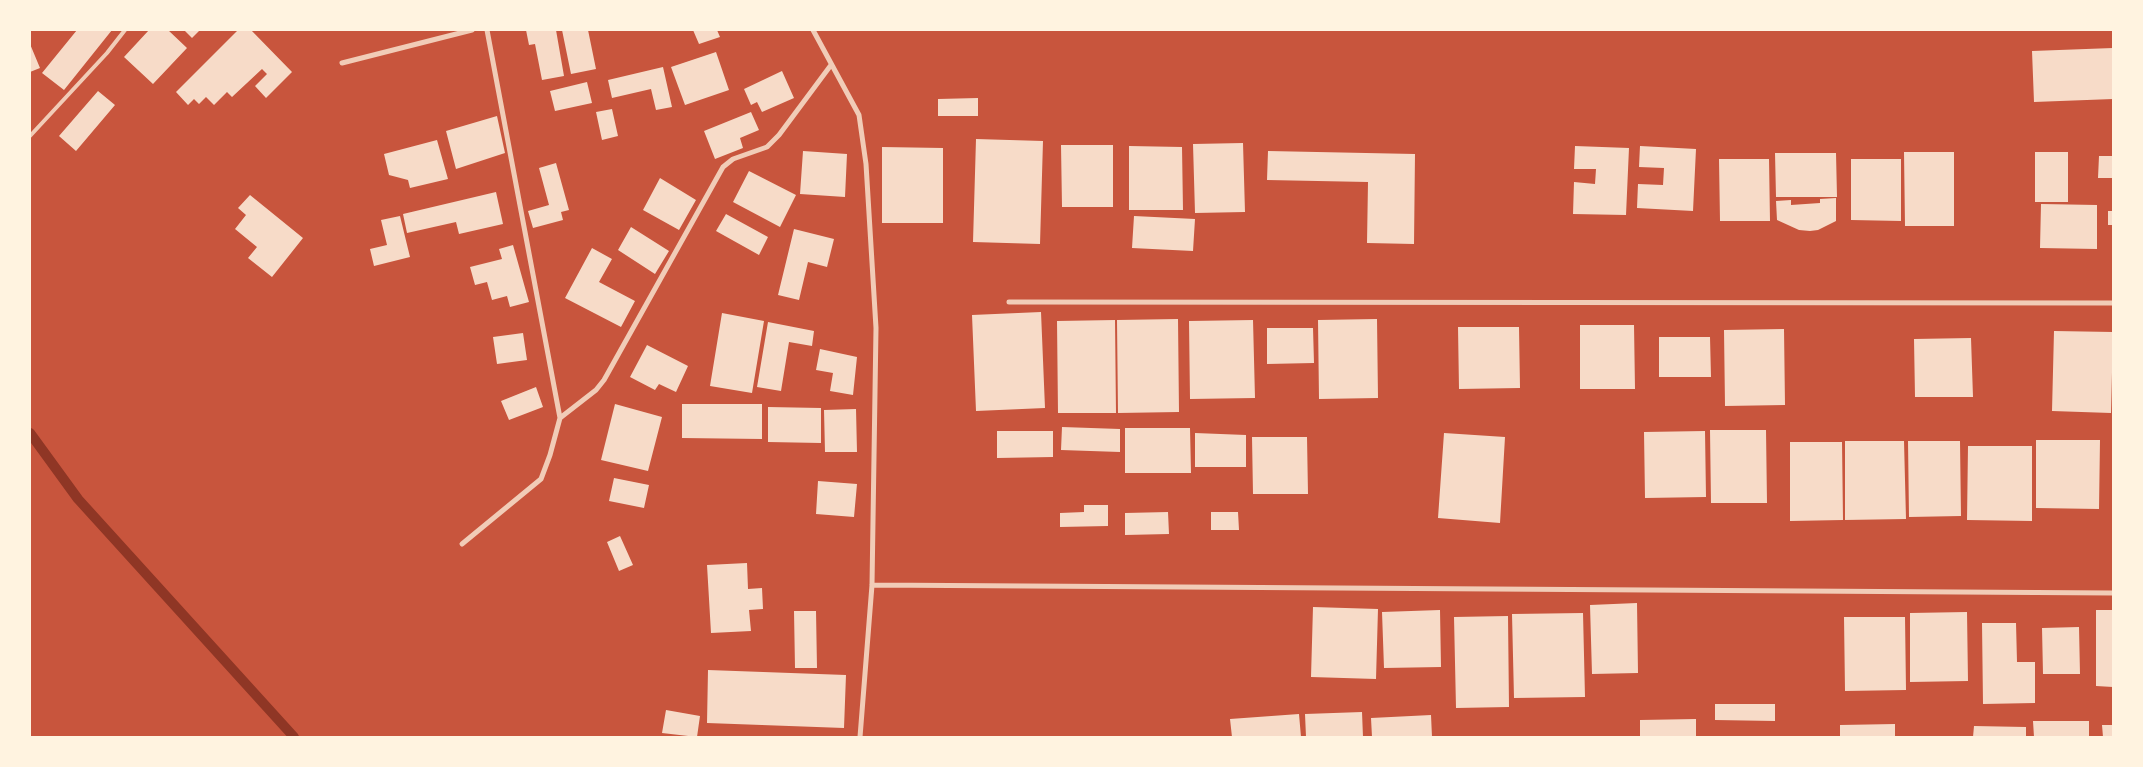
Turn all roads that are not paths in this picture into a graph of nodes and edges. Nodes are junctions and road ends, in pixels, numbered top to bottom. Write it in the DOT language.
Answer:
graph roads {
  1 [pos="125,30"];
  2 [pos="472,30"];
  3 [pos="487,30"];
  4 [pos="813,30"];
  5 [pos="342,63"];
  6 [pos="831,65"];
  7 [pos="30,136"];
  8 [pos="1009,302"];
  9 [pos="2113,303"];
  10 [pos="560,418"];
  11 [pos="462,544"];
  12 [pos="872,584"];
  13 [pos="2113,593"];
  14 [pos="860,737"];
  1 -- 7 [label="lane"];
  2 -- 5 [label="street"];
  3 -- 10 [label="street"];
  4 -- 6 [label="street"];
  6 -- 10 [label="street"];
  6 -- 12 [label="street"];
  8 -- 9 [label="street"];
  10 -- 11 [label="street"];
  12 -- 13 [label="street"];
  12 -- 14 [label="street"];
}
